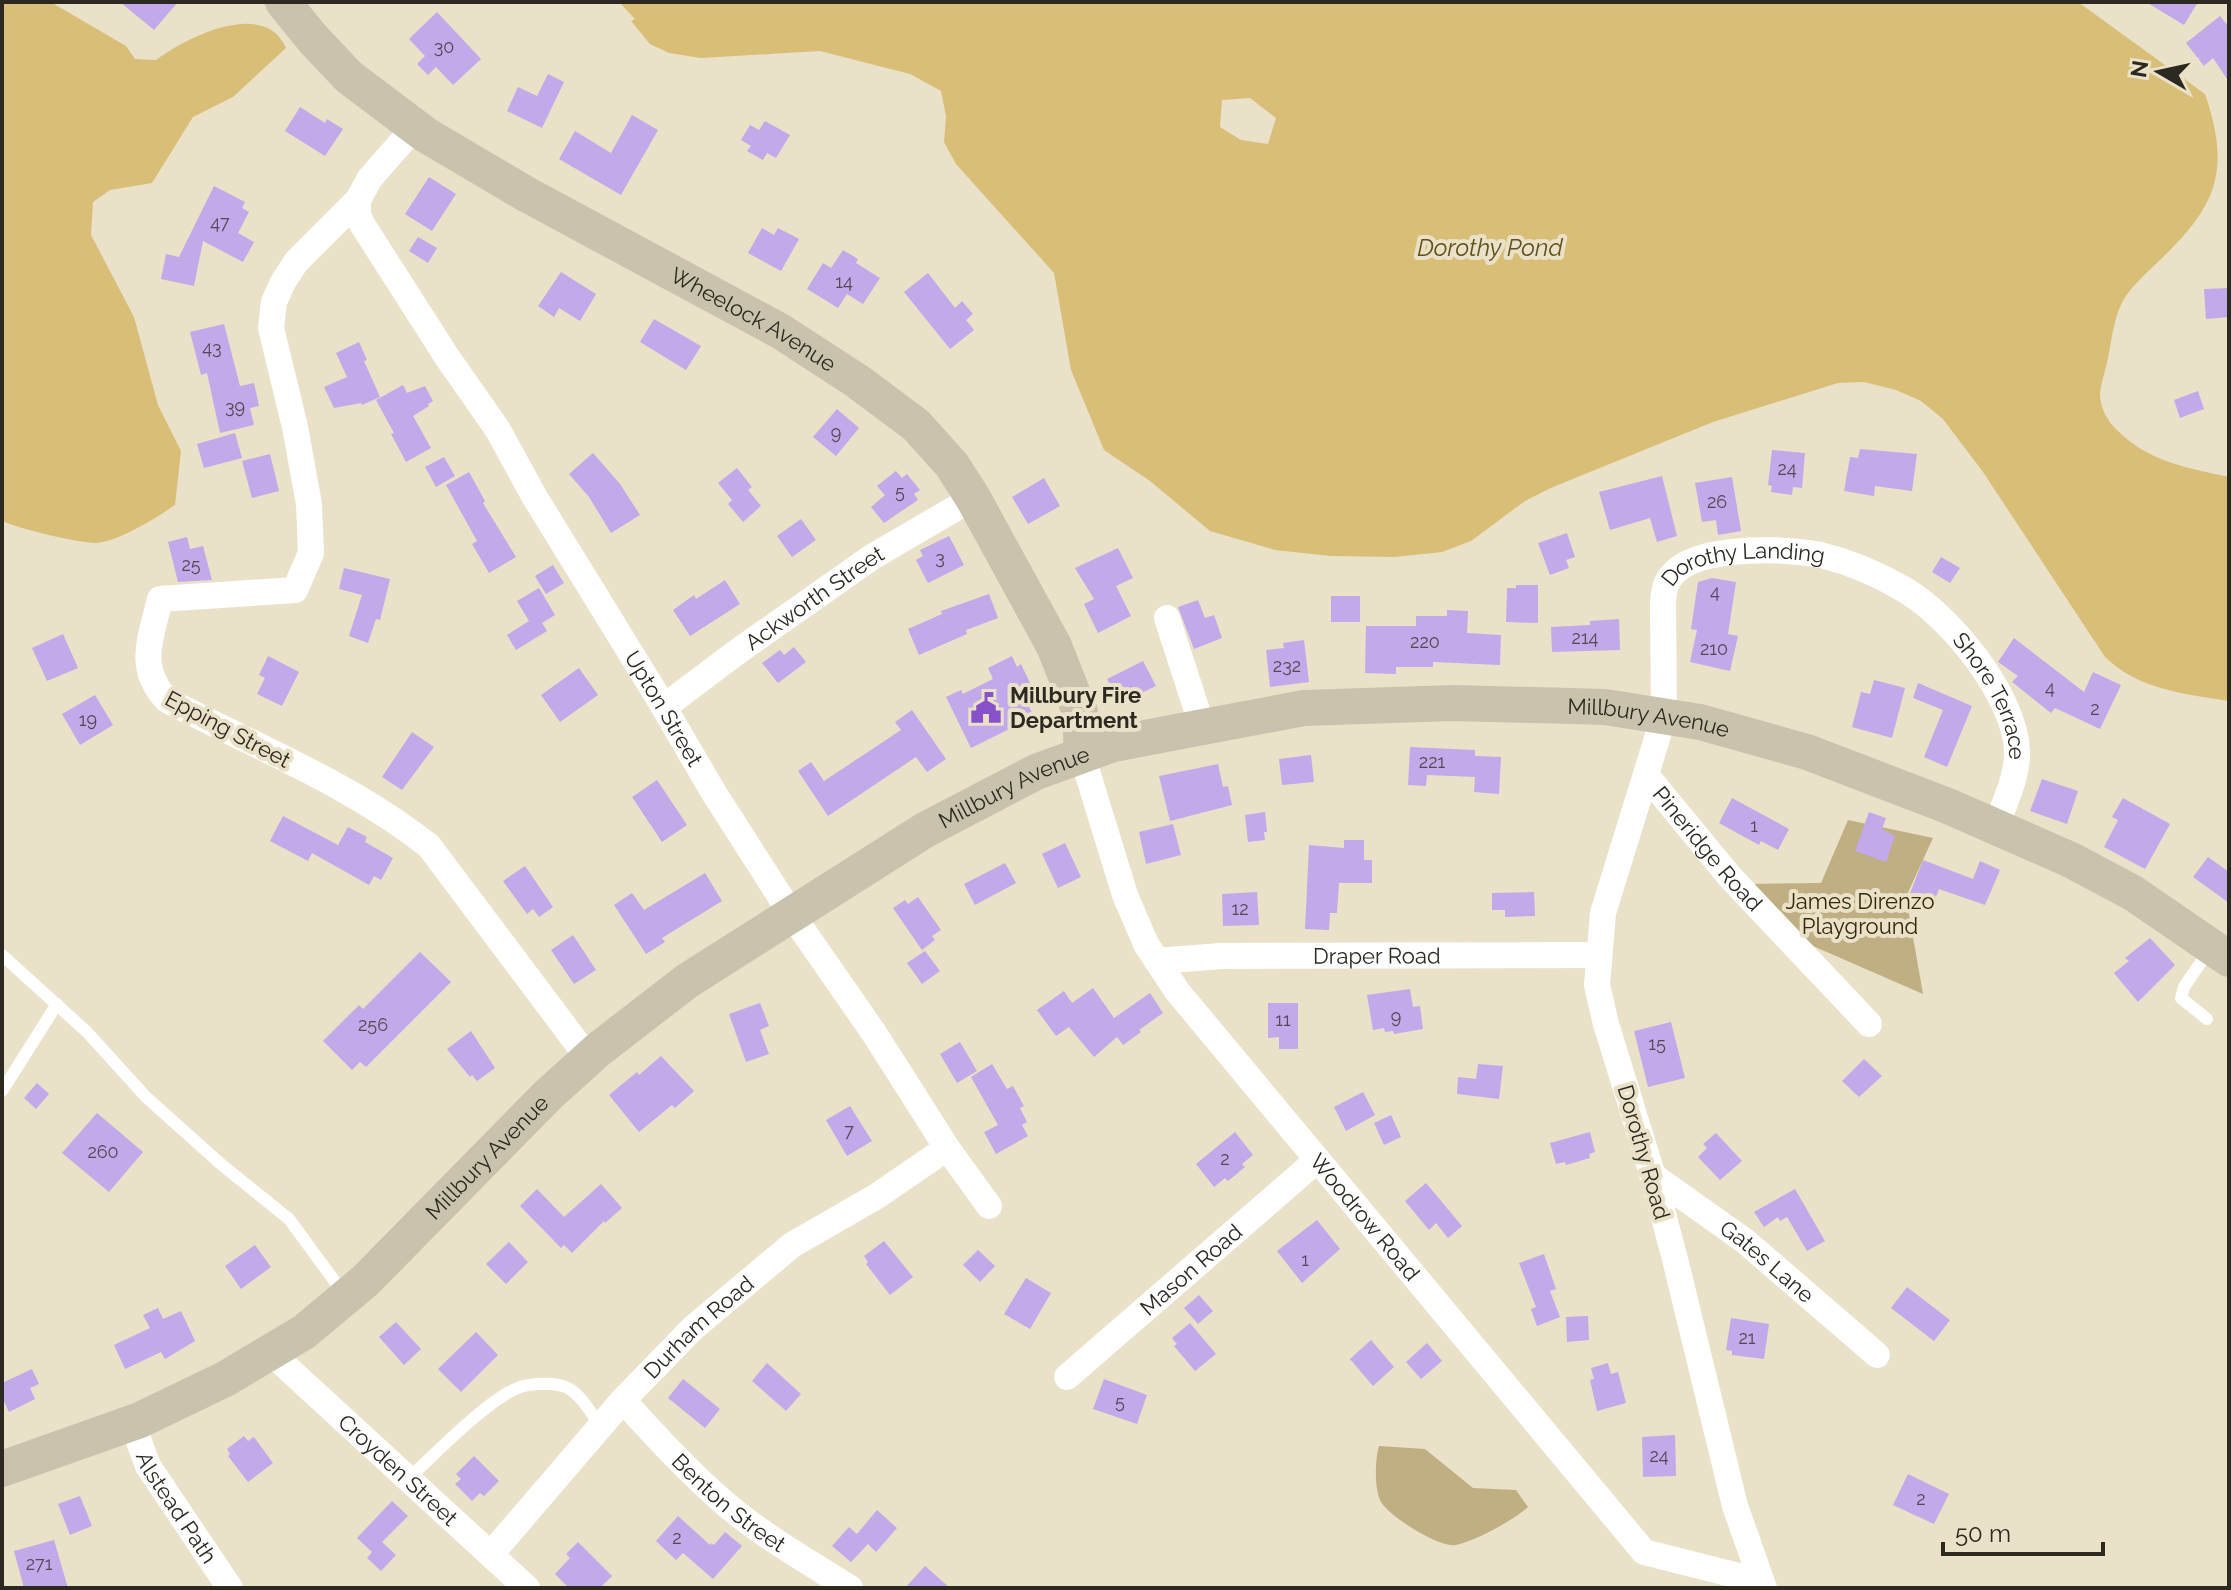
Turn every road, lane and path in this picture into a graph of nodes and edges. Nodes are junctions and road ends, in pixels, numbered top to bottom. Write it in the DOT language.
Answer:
graph roads {
  1 [pos="283,2"];
  2 [pos="415,127"];
  3 [pos="358,200"];
  4 [pos="973,498"];
  5 [pos="1904,589"];
  6 [pos="1167,618"];
  7 [pos="664,707"];
  8 [pos="1664,716"];
  9 [pos="1202,726"];
  10 [pos="1082,755"];
  11 [pos="1646,775"];
  12 [pos="1996,827"];
  13 [pos="792,915"];
  14 [pos="2220,953"];
  15 [pos="2,955"];
  16 [pos="1599,955"];
  17 [pos="1157,961"];
  18 [pos="57,1004"];
  19 [pos="2207,1019"];
  20 [pos="1869,1024"];
  21 [pos="589,1059"];
  22 [pos="2,1091"];
  23 [pos="947,1148"];
  24 [pos="1316,1161"];
  25 [pos="1652,1175"];
  26 [pos="989,1206"];
  27 [pos="346,1297"];
  28 [pos="270,1352"];
  29 [pos="1877,1355"];
  30 [pos="1067,1377"];
  31 [pos="623,1400"];
  32 [pos="132,1423"];
  33 [pos="600,1426"];
  34 [pos="2,1469"];
  35 [pos="409,1478"];
  36 [pos="491,1554"];
  37 [pos="230,1588"];
  38 [pos="527,1588"];
  39 [pos="850,1588"];
  40 [pos="1750,1588"];
  41 [pos="1764,1588"];
  1 -- 2 [label="main road, Wheelock Avenue"];
  2 -- 3 [label="street, Epping Street"];
  2 -- 4 [label="main road, Wheelock Avenue"];
  3 -- 7 [label="street, Upton Street"];
  3 -- 21 [label="street, Epping Street"];
  4 -- 7 [label="street, Ackworth Street"];
  4 -- 10 [label="main road, Wheelock Avenue"];
  5 -- 8 [label="street, Dorothy Landing"];
  5 -- 12 [label="street, Shore Terrace"];
  6 -- 9 [label="street"];
  7 -- 13 [label="street, Upton Street"];
  8 -- 9 [label="main road, Millbury Avenue"];
  8 -- 11 [label="street, Dorothy Road"];
  8 -- 12 [label="main road, Millbury Avenue"];
  9 -- 10 [label="main road, Millbury Avenue"];
  10 -- 13 [label="main road, Millbury Avenue"];
  10 -- 17 [label="street, Woodrow Road"];
  11 -- 16 [label="street, Dorothy Road"];
  11 -- 20 [label="street, Pineridge Road"];
  12 -- 14 [label="main road, Millbury Avenue"];
  13 -- 21 [label="main road, Millbury Avenue"];
  13 -- 23 [label="street, Upton Street"];
  14 -- 19 [label="lane"];
  15 -- 18 [label="lane"];
  16 -- 17 [label="street, Draper Road"];
  16 -- 25 [label="street, Dorothy Road"];
  17 -- 24 [label="street, Woodrow Road"];
  18 -- 22 [label="lane"];
  18 -- 27 [label="lane"];
  21 -- 27 [label="main road, Millbury Avenue"];
  23 -- 26 [label="street, Upton Street"];
  23 -- 31 [label="street, Durham Road"];
  24 -- 30 [label="street, Mason Road"];
  24 -- 40 [label="street, Woodrow Road"];
  25 -- 29 [label="street, Gates Lane"];
  25 -- 41 [label="street, Dorothy Road"];
  27 -- 28 [label="main road, Millbury Avenue"];
  28 -- 32 [label="main road, Millbury Avenue"];
  28 -- 35 [label="street, Croyden Street"];
  31 -- 33 [label="street, Durham Road"];
  31 -- 39 [label="street, Benton Street"];
  32 -- 34 [label="main road, Millbury Avenue"];
  32 -- 37 [label="street, Alstead Path"];
  33 -- 35 [label="lane"];
  33 -- 36 [label="street, Durham Road"];
  35 -- 36 [label="street, Croyden Street"];
  36 -- 38 [label="street, Croyden Street"];
}
